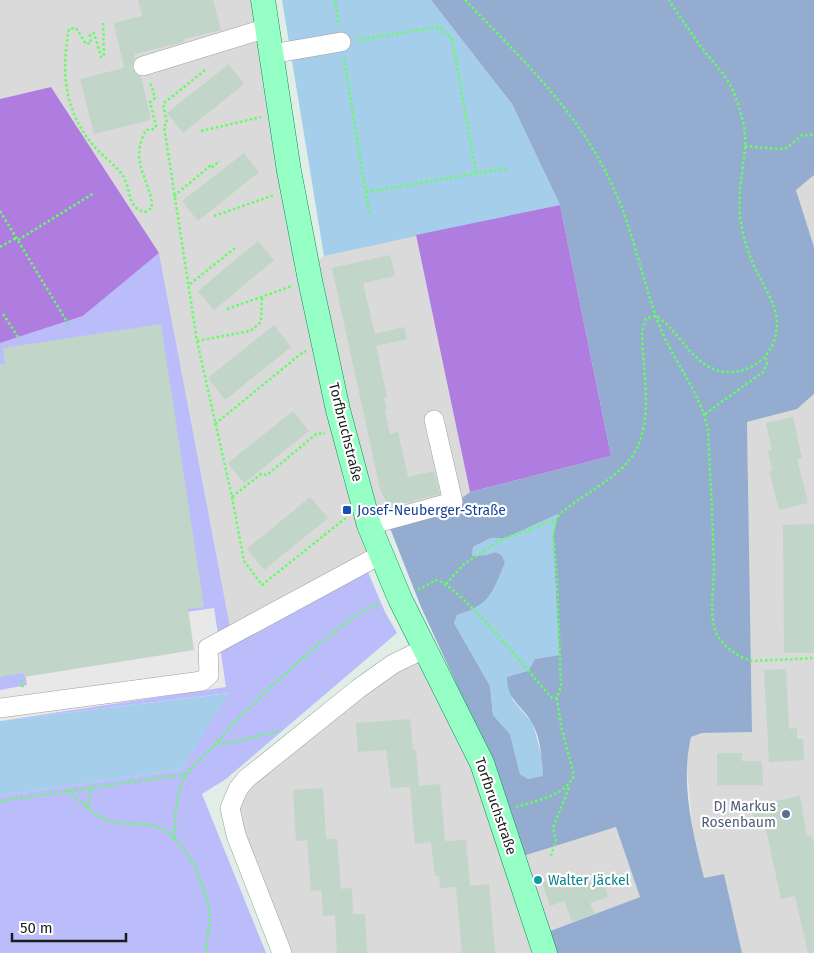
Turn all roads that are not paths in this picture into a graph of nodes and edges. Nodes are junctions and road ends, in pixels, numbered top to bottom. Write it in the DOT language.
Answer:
graph roads {
  1 [pos="263,0"];
  2 [pos="267,28"];
  3 [pos="341,42"];
  4 [pos="271,54"];
  5 [pos="144,65"];
  6 [pos="434,420"];
  7 [pos="368,518"];
  8 [pos="380,556"];
  9 [pos="426,648"];
  10 [pos="0,708"];
  11 [pos="282,953"];
  12 [pos="545,953"];
  1 -- 2 [label="main road, Torfbruchstraße"];
  2 -- 4 [label="main road, Torfbruchstraße"];
  2 -- 5 [label="street"];
  3 -- 4 [label="street"];
  4 -- 7 [label="main road, Torfbruchstraße"];
  6 -- 7 [label="street"];
  7 -- 8 [label="main road, Torfbruchstraße"];
  8 -- 9 [label="main road, Torfbruchstraße"];
  8 -- 10 [label="street"];
  9 -- 11 [label="street"];
  9 -- 12 [label="main road, Torfbruchstraße"];
}
